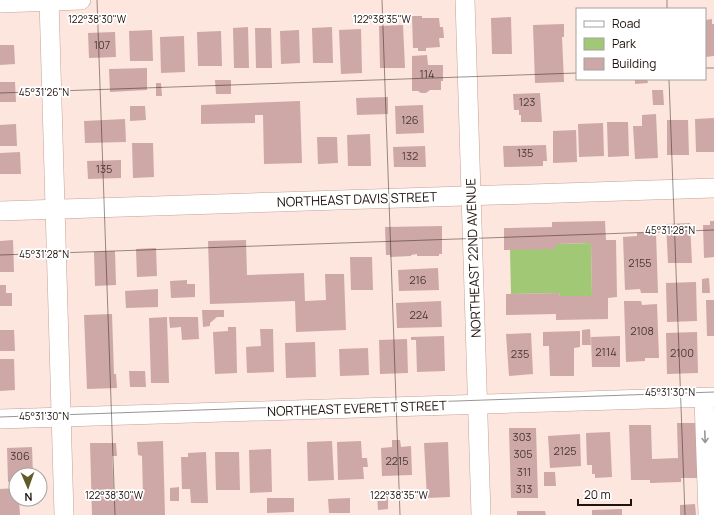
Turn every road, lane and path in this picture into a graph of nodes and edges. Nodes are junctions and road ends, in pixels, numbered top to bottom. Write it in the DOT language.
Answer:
graph roads {
  1 [pos="49,0"];
  2 [pos="81,0"];
  3 [pos="465,0"];
  4 [pos="0,2"];
  5 [pos="714,188"];
  6 [pos="471,196"];
  7 [pos="54,209"];
  8 [pos="0,211"];
  9 [pos="709,398"];
  10 [pos="477,405"];
  11 [pos="60,417"];
  12 [pos="0,419"];
  13 [pos="64,515"];
  14 [pos="481,515"];
  15 [pos="708,515"];
  1 -- 2 [label="street"];
  1 -- 4 [label="street"];
  1 -- 7 [label="street"];
  3 -- 6 [label="street, NORTHEAST 22ND AVENUE"];
  5 -- 6 [label="street, NORTHEAST DAVIS STREET"];
  6 -- 7 [label="street, NORTHEAST DAVIS STREET"];
  6 -- 10 [label="street, NORTHEAST 22ND AVENUE"];
  7 -- 8 [label="street, NORTHEAST DAVIS STREET"];
  7 -- 11 [label="street"];
  9 -- 10 [label="street, NORTHEAST EVERETT STREET"];
  9 -- 15 [label="street, one-way"];
  10 -- 11 [label="street, NORTHEAST EVERETT STREET"];
  10 -- 14 [label="street, NORTHEAST 22ND AVENUE"];
  11 -- 12 [label="street, NORTHEAST EVERETT STREET"];
  11 -- 13 [label="street"];
}
